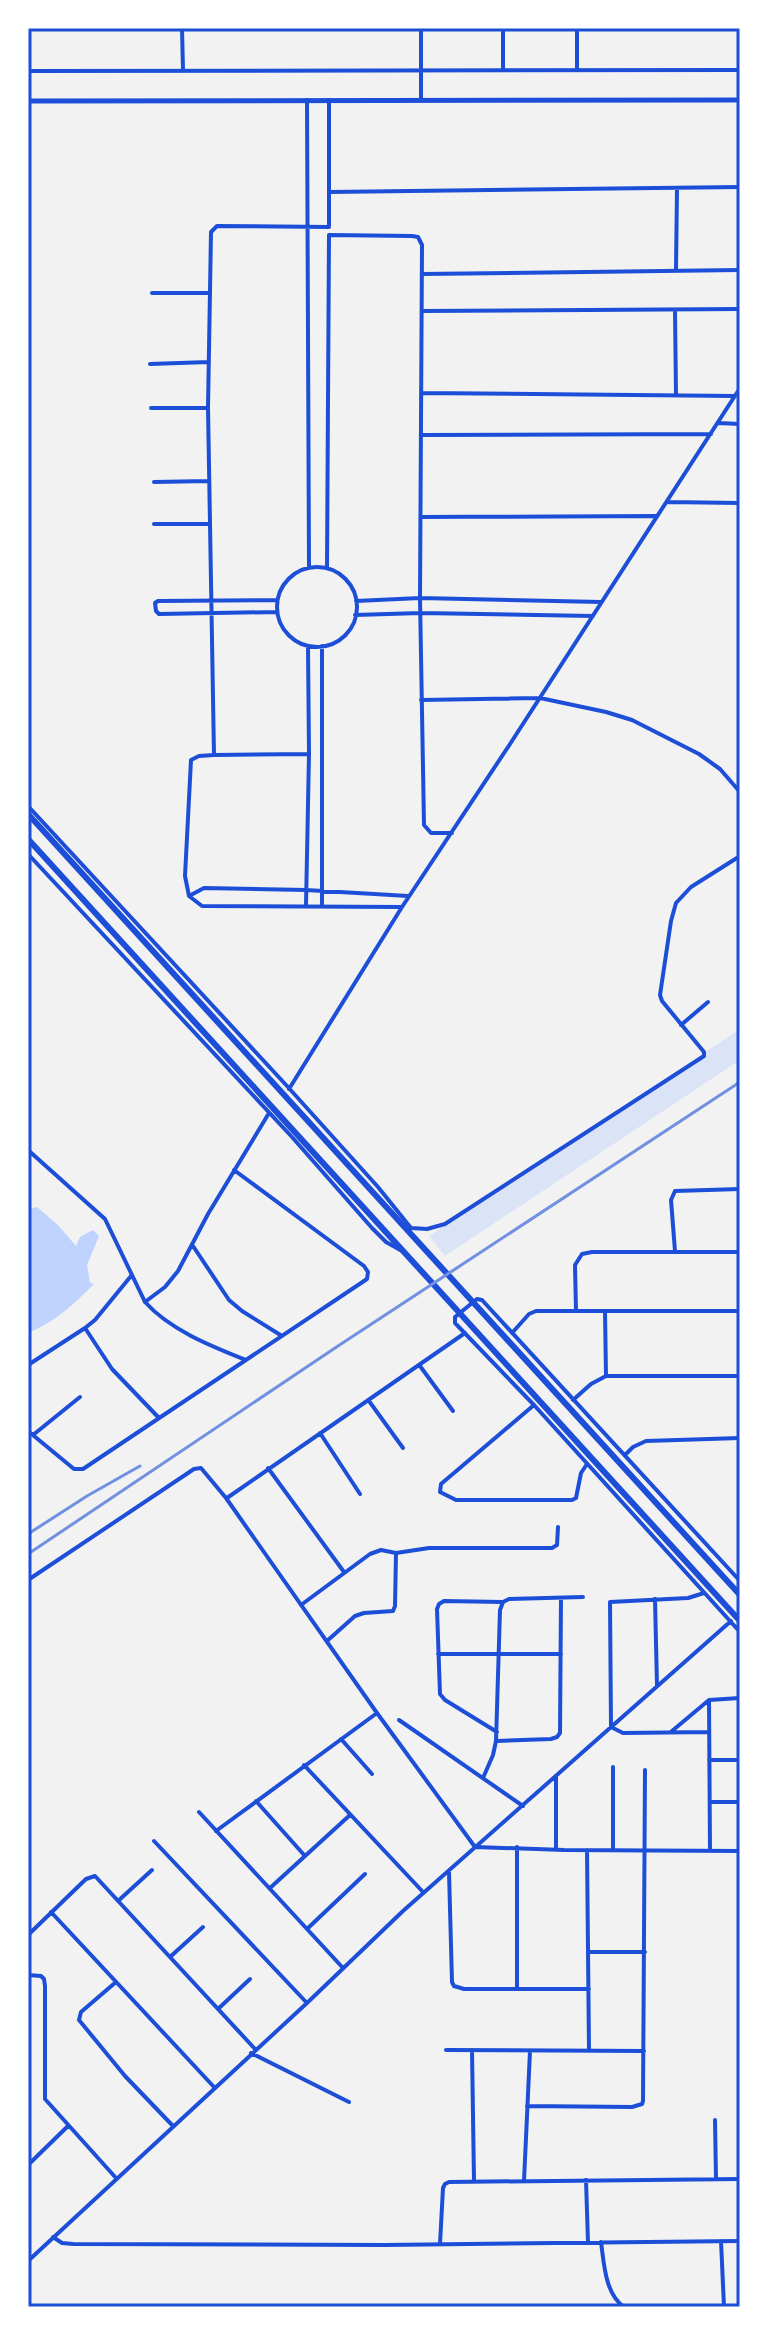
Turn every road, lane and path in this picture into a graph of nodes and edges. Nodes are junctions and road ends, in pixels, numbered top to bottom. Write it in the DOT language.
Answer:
graph roads {
  1 [pos="182,28"];
  2 [pos="421,28"];
  3 [pos="503,28"];
  4 [pos="577,28"];
  5 [pos="183,70"];
  6 [pos="421,70"];
  7 [pos="577,70"];
  8 [pos="740,70"];
  9 [pos="28,71"];
  10 [pos="503,71"];
  11 [pos="307,100"];
  12 [pos="329,100"];
  13 [pos="421,100"];
  14 [pos="740,100"];
  15 [pos="28,101"];
  16 [pos="740,187"];
  17 [pos="677,188"];
  18 [pos="329,192"];
  19 [pos="307,227"];
  20 [pos="329,227"];
  21 [pos="329,235"];
  22 [pos="676,270"];
  23 [pos="740,270"];
  24 [pos="422,274"];
  25 [pos="152,293"];
  26 [pos="209,293"];
  27 [pos="740,309"];
  28 [pos="422,311"];
  29 [pos="675,311"];
  30 [pos="209,362"];
  31 [pos="150,364"];
  32 [pos="740,388"];
  33 [pos="421,393"];
  34 [pos="676,395"];
  35 [pos="735,396"];
  36 [pos="151,408"];
  37 [pos="208,408"];
  38 [pos="718,423"];
  39 [pos="740,424"];
  40 [pos="711,434"];
  41 [pos="422,435"];
  42 [pos="209,481"];
  43 [pos="154,482"];
  44 [pos="667,502"];
  45 [pos="740,503"];
  46 [pos="656,516"];
  47 [pos="422,517"];
  48 [pos="154,524"];
  49 [pos="209,524"];
  50 [pos="309,568"];
  51 [pos="327,568"];
  52 [pos="420,598"];
  53 [pos="277,600"];
  54 [pos="210,601"];
  55 [pos="356,601"];
  56 [pos="602,602"];
  57 [pos="277,612"];
  58 [pos="211,613"];
  59 [pos="421,613"];
  60 [pos="355,615"];
  61 [pos="593,616"];
  62 [pos="308,646"];
  63 [pos="322,646"];
  64 [pos="540,698"];
  65 [pos="421,700"];
  66 [pos="309,754"];
  67 [pos="214,755"];
  68 [pos="740,792"];
  69 [pos="28,806"];
  70 [pos="28,814"];
  71 [pos="452,833"];
  72 [pos="28,839"];
  73 [pos="28,854"];
  74 [pos="740,856"];
  75 [pos="306,890"];
  76 [pos="322,891"];
  77 [pos="189,896"];
  78 [pos="410,896"];
  79 [pos="306,905"];
  80 [pos="322,905"];
  81 [pos="402,907"];
  82 [pos="708,1002"];
  83 [pos="681,1025"];
  84 [pos="289,1089"];
  85 [pos="269,1113"];
  86 [pos="28,1150"];
  87 [pos="234,1170"];
  88 [pos="740,1189"];
  89 [pos="411,1228"];
  90 [pos="414,1238"];
  91 [pos="192,1246"];
  92 [pos="675,1251"];
  93 [pos="740,1252"];
  94 [pos="406,1255"];
  95 [pos="132,1276"];
  96 [pos="145,1302"];
  97 [pos="576,1311"];
  98 [pos="605,1311"];
  99 [pos="740,1311"];
  100 [pos="85,1328"];
  101 [pos="465,1333"];
  102 [pos="512,1333"];
  103 [pos="282,1336"];
  104 [pos="246,1360"];
  105 [pos="28,1365"];
  106 [pos="420,1366"];
  107 [pos="606,1376"];
  108 [pos="740,1376"];
  109 [pos="80,1397"];
  110 [pos="573,1400"];
  111 [pos="369,1401"];
  112 [pos="534,1405"];
  113 [pos="453,1411"];
  114 [pos="159,1418"];
  115 [pos="28,1431"];
  116 [pos="320,1433"];
  117 [pos="33,1435"];
  118 [pos="740,1438"];
  119 [pos="403,1448"];
  120 [pos="625,1455"];
  121 [pos="587,1464"];
  122 [pos="268,1468"];
  123 [pos="360,1494"];
  124 [pos="226,1498"];
  125 [pos="558,1527"];
  126 [pos="396,1553"];
  127 [pos="344,1572"];
  128 [pos="28,1580"];
  129 [pos="740,1581"];
  130 [pos="704,1593"];
  131 [pos="740,1595"];
  132 [pos="583,1597"];
  133 [pos="561,1598"];
  134 [pos="655,1599"];
  135 [pos="503,1602"];
  136 [pos="301,1605"];
  137 [pos="731,1621"];
  138 [pos="740,1621"];
  139 [pos="740,1632"];
  140 [pos="327,1641"];
  141 [pos="499,1653"];
  142 [pos="438,1654"];
  143 [pos="561,1654"];
  144 [pos="657,1686"];
  145 [pos="740,1698"];
  146 [pos="709,1700"];
  147 [pos="377,1713"];
  148 [pos="399,1720"];
  149 [pos="611,1727"];
  150 [pos="497,1732"];
  151 [pos="709,1732"];
  152 [pos="670,1733"];
  153 [pos="341,1739"];
  154 [pos="496,1741"];
  155 [pos="709,1760"];
  156 [pos="740,1760"];
  157 [pos="304,1765"];
  158 [pos="613,1767"];
  159 [pos="645,1770"];
  160 [pos="372,1774"];
  161 [pos="556,1777"];
  162 [pos="483,1778"];
  163 [pos="256,1801"];
  164 [pos="709,1802"];
  165 [pos="740,1802"];
  166 [pos="523,1806"];
  167 [pos="199,1812"];
  168 [pos="350,1815"];
  169 [pos="216,1831"];
  170 [pos="154,1841"];
  171 [pos="475,1847"];
  172 [pos="517,1847"];
  173 [pos="556,1849"];
  174 [pos="587,1850"];
  175 [pos="613,1850"];
  176 [pos="645,1851"];
  177 [pos="710,1851"];
  178 [pos="740,1851"];
  179 [pos="305,1856"];
  180 [pos="152,1870"];
  181 [pos="449,1870"];
  182 [pos="365,1874"];
  183 [pos="270,1888"];
  184 [pos="423,1892"];
  185 [pos="118,1901"];
  186 [pos="51,1912"];
  187 [pos="203,1927"];
  188 [pos="307,1929"];
  189 [pos="28,1935"];
  190 [pos="588,1952"];
  191 [pos="645,1952"];
  192 [pos="170,1957"];
  193 [pos="343,1968"];
  194 [pos="28,1975"];
  195 [pos="250,1979"];
  196 [pos="116,1982"];
  197 [pos="517,1989"];
  198 [pos="589,1989"];
  199 [pos="307,2003"];
  200 [pos="218,2009"];
  201 [pos="446,2050"];
  202 [pos="472,2050"];
  203 [pos="530,2050"];
  204 [pos="589,2050"];
  205 [pos="253,2051"];
  206 [pos="644,2051"];
  207 [pos="214,2087"];
  208 [pos="349,2102"];
  209 [pos="527,2106"];
  210 [pos="715,2120"];
  211 [pos="68,2126"];
  212 [pos="173,2126"];
  213 [pos="28,2165"];
  214 [pos="116,2178"];
  215 [pos="716,2179"];
  216 [pos="740,2179"];
  217 [pos="586,2180"];
  218 [pos="474,2181"];
  219 [pos="524,2181"];
  220 [pos="53,2237"];
  221 [pos="721,2241"];
  222 [pos="740,2241"];
  223 [pos="601,2242"];
  224 [pos="588,2243"];
  225 [pos="440,2244"];
  226 [pos="28,2261"];
  227 [pos="624,2307"];
  228 [pos="724,2307"];
  1 -- 5 [label="street"];
  2 -- 6 [label="street"];
  3 -- 10 [label="street"];
  4 -- 7 [label="street"];
  5 -- 6 [label="street"];
  5 -- 9 [label="street"];
  6 -- 10 [label="street"];
  6 -- 13 [label="street"];
  7 -- 8 [label="street"];
  7 -- 10 [label="street"];
  11 -- 12 [label="street"];
  11 -- 15 [label="street"];
  11 -- 19 [label="street"];
  12 -- 13 [label="street"];
  12 -- 18 [label="street"];
  13 -- 14 [label="street"];
  16 -- 17 [label="street"];
  17 -- 18 [label="street"];
  17 -- 22 [label="street"];
  18 -- 20 [label="street"];
  19 -- 20 [label="street"];
  19 -- 26 [label="street"];
  19 -- 50 [label="street"];
  20 -- 21 [label="street"];
  21 -- 24 [label="street"];
  21 -- 51 [label="street"];
  22 -- 23 [label="street"];
  22 -- 24 [label="street"];
  24 -- 28 [label="street"];
  25 -- 26 [label="street"];
  26 -- 30 [label="street"];
  27 -- 29 [label="street"];
  28 -- 29 [label="street"];
  28 -- 33 [label="street"];
  29 -- 34 [label="street"];
  30 -- 31 [label="street"];
  30 -- 37 [label="street"];
  32 -- 35 [label="street"];
  33 -- 34 [label="street"];
  33 -- 41 [label="street"];
  34 -- 35 [label="street"];
  35 -- 38 [label="street"];
  36 -- 37 [label="street"];
  37 -- 42 [label="street"];
  38 -- 39 [label="street"];
  38 -- 40 [label="street"];
  40 -- 41 [label="street"];
  40 -- 44 [label="street"];
  41 -- 47 [label="street"];
  42 -- 43 [label="street"];
  42 -- 49 [label="street"];
  44 -- 45 [label="street"];
  44 -- 46 [label="street"];
  46 -- 47 [label="street"];
  46 -- 56 [label="street"];
  47 -- 52 [label="street"];
  48 -- 49 [label="street"];
  49 -- 54 [label="street"];
  50 -- 51 [label="street"];
  50 -- 53 [label="street"];
  51 -- 55 [label="street"];
  52 -- 55 [label="street"];
  52 -- 56 [label="street"];
  52 -- 59 [label="street"];
  53 -- 54 [label="street"];
  53 -- 57 [label="street"];
  54 -- 58 [label="street"];
  54 -- 58 [label="street"];
  55 -- 60 [label="street"];
  56 -- 61 [label="street"];
  57 -- 58 [label="street"];
  57 -- 62 [label="street"];
  58 -- 67 [label="street"];
  59 -- 60 [label="street"];
  59 -- 61 [label="street"];
  59 -- 65 [label="street"];
  60 -- 63 [label="street"];
  61 -- 64 [label="street"];
  62 -- 63 [label="street"];
  62 -- 66 [label="street"];
  63 -- 76 [label="street"];
  64 -- 65 [label="street"];
  64 -- 68 [label="street"];
  64 -- 71 [label="street"];
  65 -- 71 [label="street"];
  66 -- 67 [label="street"];
  66 -- 75 [label="street"];
  67 -- 77 [label="street"];
  69 -- 84 [label="street"];
  70 -- 90 [label="main road"];
  71 -- 78 [label="street"];
  72 -- 94 [label="main road"];
  73 -- 85 [label="street"];
  74 -- 83 [label="street"];
  75 -- 76 [label="street"];
  75 -- 77 [label="street"];
  75 -- 79 [label="street"];
  76 -- 78 [label="street"];
  76 -- 80 [label="street"];
  77 -- 79 [label="street"];
  78 -- 81 [label="street"];
  79 -- 80 [label="street"];
  80 -- 81 [label="street"];
  81 -- 84 [label="street"];
  82 -- 83 [label="street"];
  83 -- 89 [label="street"];
  84 -- 89 [label="street"];
  85 -- 87 [label="street"];
  85 -- 94 [label="street"];
  86 -- 95 [label="street"];
  87 -- 91 [label="street"];
  87 -- 103 [label="street"];
  88 -- 92 [label="street"];
  89 -- 90 [label="street"];
  90 -- 131 [label="main road"];
  91 -- 96 [label="street"];
  91 -- 103 [label="street"];
  92 -- 93 [label="street"];
  92 -- 97 [label="street"];
  94 -- 138 [label="main road"];
  95 -- 96 [label="street"];
  95 -- 100 [label="street"];
  96 -- 104 [label="street"];
  97 -- 98 [label="street"];
  97 -- 102 [label="street"];
  98 -- 99 [label="street"];
  98 -- 107 [label="street"];
  100 -- 105 [label="street"];
  100 -- 114 [label="street"];
  101 -- 102 [label="street"];
  101 -- 106 [label="street"];
  101 -- 112 [label="street"];
  102 -- 110 [label="street"];
  103 -- 104 [label="street"];
  104 -- 114 [label="street"];
  106 -- 111 [label="street"];
  106 -- 113 [label="street"];
  107 -- 108 [label="street"];
  107 -- 110 [label="street"];
  109 -- 117 [label="street"];
  110 -- 120 [label="street"];
  111 -- 116 [label="street"];
  111 -- 119 [label="street"];
  112 -- 121 [label="street"];
  112 -- 121 [label="street"];
  114 -- 117 [label="street"];
  115 -- 117 [label="street"];
  116 -- 122 [label="street"];
  116 -- 123 [label="street"];
  118 -- 120 [label="street"];
  120 -- 129 [label="street"];
  121 -- 130 [label="street"];
  122 -- 124 [label="street"];
  122 -- 127 [label="street"];
  124 -- 128 [label="street"];
  124 -- 136 [label="street"];
  125 -- 126 [label="street"];
  126 -- 127 [label="street"];
  126 -- 140 [label="street"];
  127 -- 136 [label="street"];
  130 -- 134 [label="street"];
  130 -- 137 [label="street"];
  132 -- 133 [label="street"];
  133 -- 135 [label="street"];
  133 -- 143 [label="street"];
  134 -- 144 [label="street"];
  134 -- 149 [label="street"];
  135 -- 141 [label="street"];
  135 -- 142 [label="street"];
  136 -- 140 [label="street"];
  137 -- 139 [label="street"];
  137 -- 144 [label="street"];
  140 -- 147 [label="street"];
  141 -- 142 [label="street"];
  141 -- 143 [label="street"];
  141 -- 150 [label="street"];
  142 -- 150 [label="street"];
  143 -- 154 [label="street"];
  144 -- 149 [label="street"];
  145 -- 146 [label="street"];
  146 -- 151 [label="street"];
  146 -- 152 [label="street"];
  147 -- 153 [label="street"];
  147 -- 171 [label="street"];
  148 -- 162 [label="street"];
  149 -- 152 [label="street"];
  149 -- 161 [label="street"];
  150 -- 154 [label="street"];
  151 -- 152 [label="street"];
  151 -- 155 [label="street"];
  153 -- 157 [label="street"];
  153 -- 160 [label="street"];
  154 -- 162 [label="street"];
  155 -- 156 [label="street"];
  155 -- 164 [label="street"];
  157 -- 163 [label="street"];
  157 -- 168 [label="street"];
  158 -- 175 [label="street"];
  159 -- 176 [label="street"];
  161 -- 166 [label="street"];
  161 -- 173 [label="street"];
  162 -- 166 [label="street"];
  163 -- 169 [label="street"];
  163 -- 179 [label="street"];
  164 -- 165 [label="street"];
  164 -- 177 [label="street"];
  166 -- 171 [label="street"];
  167 -- 169 [label="street"];
  168 -- 179 [label="street"];
  168 -- 184 [label="street"];
  169 -- 183 [label="street"];
  170 -- 199 [label="street"];
  171 -- 172 [label="street"];
  171 -- 181 [label="street"];
  172 -- 173 [label="street"];
  172 -- 197 [label="street"];
  173 -- 174 [label="street"];
  174 -- 175 [label="street"];
  174 -- 190 [label="street"];
  175 -- 176 [label="street"];
  176 -- 177 [label="street"];
  176 -- 191 [label="street"];
  177 -- 178 [label="street"];
  179 -- 183 [label="street"];
  180 -- 185 [label="street"];
  181 -- 184 [label="street"];
  181 -- 197 [label="street"];
  182 -- 188 [label="street"];
  183 -- 188 [label="street"];
  184 -- 193 [label="street"];
  185 -- 186 [label="street"];
  185 -- 192 [label="street"];
  186 -- 189 [label="street"];
  186 -- 196 [label="street"];
  187 -- 192 [label="street"];
  188 -- 193 [label="street"];
  190 -- 191 [label="street"];
  190 -- 198 [label="street"];
  191 -- 206 [label="street"];
  192 -- 200 [label="street"];
  193 -- 199 [label="street"];
  194 -- 211 [label="street"];
  195 -- 200 [label="street"];
  196 -- 207 [label="street"];
  196 -- 212 [label="street"];
  197 -- 198 [label="street"];
  198 -- 204 [label="street"];
  199 -- 205 [label="street"];
  200 -- 205 [label="street"];
  201 -- 202 [label="street"];
  202 -- 203 [label="street"];
  202 -- 218 [label="street"];
  203 -- 204 [label="street"];
  203 -- 209 [label="street"];
  204 -- 206 [label="street"];
  205 -- 207 [label="street"];
  205 -- 208 [label="street"];
  206 -- 209 [label="street"];
  207 -- 212 [label="street"];
  209 -- 219 [label="street"];
  210 -- 215 [label="street"];
  211 -- 213 [label="street"];
  211 -- 214 [label="street"];
  212 -- 214 [label="street"];
  214 -- 220 [label="street"];
  215 -- 216 [label="street"];
  215 -- 217 [label="street"];
  217 -- 219 [label="street"];
  217 -- 224 [label="street"];
  218 -- 219 [label="street"];
  218 -- 225 [label="street"];
  220 -- 225 [label="street"];
  220 -- 226 [label="street"];
  221 -- 222 [label="street"];
  221 -- 223 [label="street"];
  221 -- 228 [label="street"];
  223 -- 224 [label="street"];
  223 -- 227 [label="street"];
  224 -- 225 [label="street"];
}
